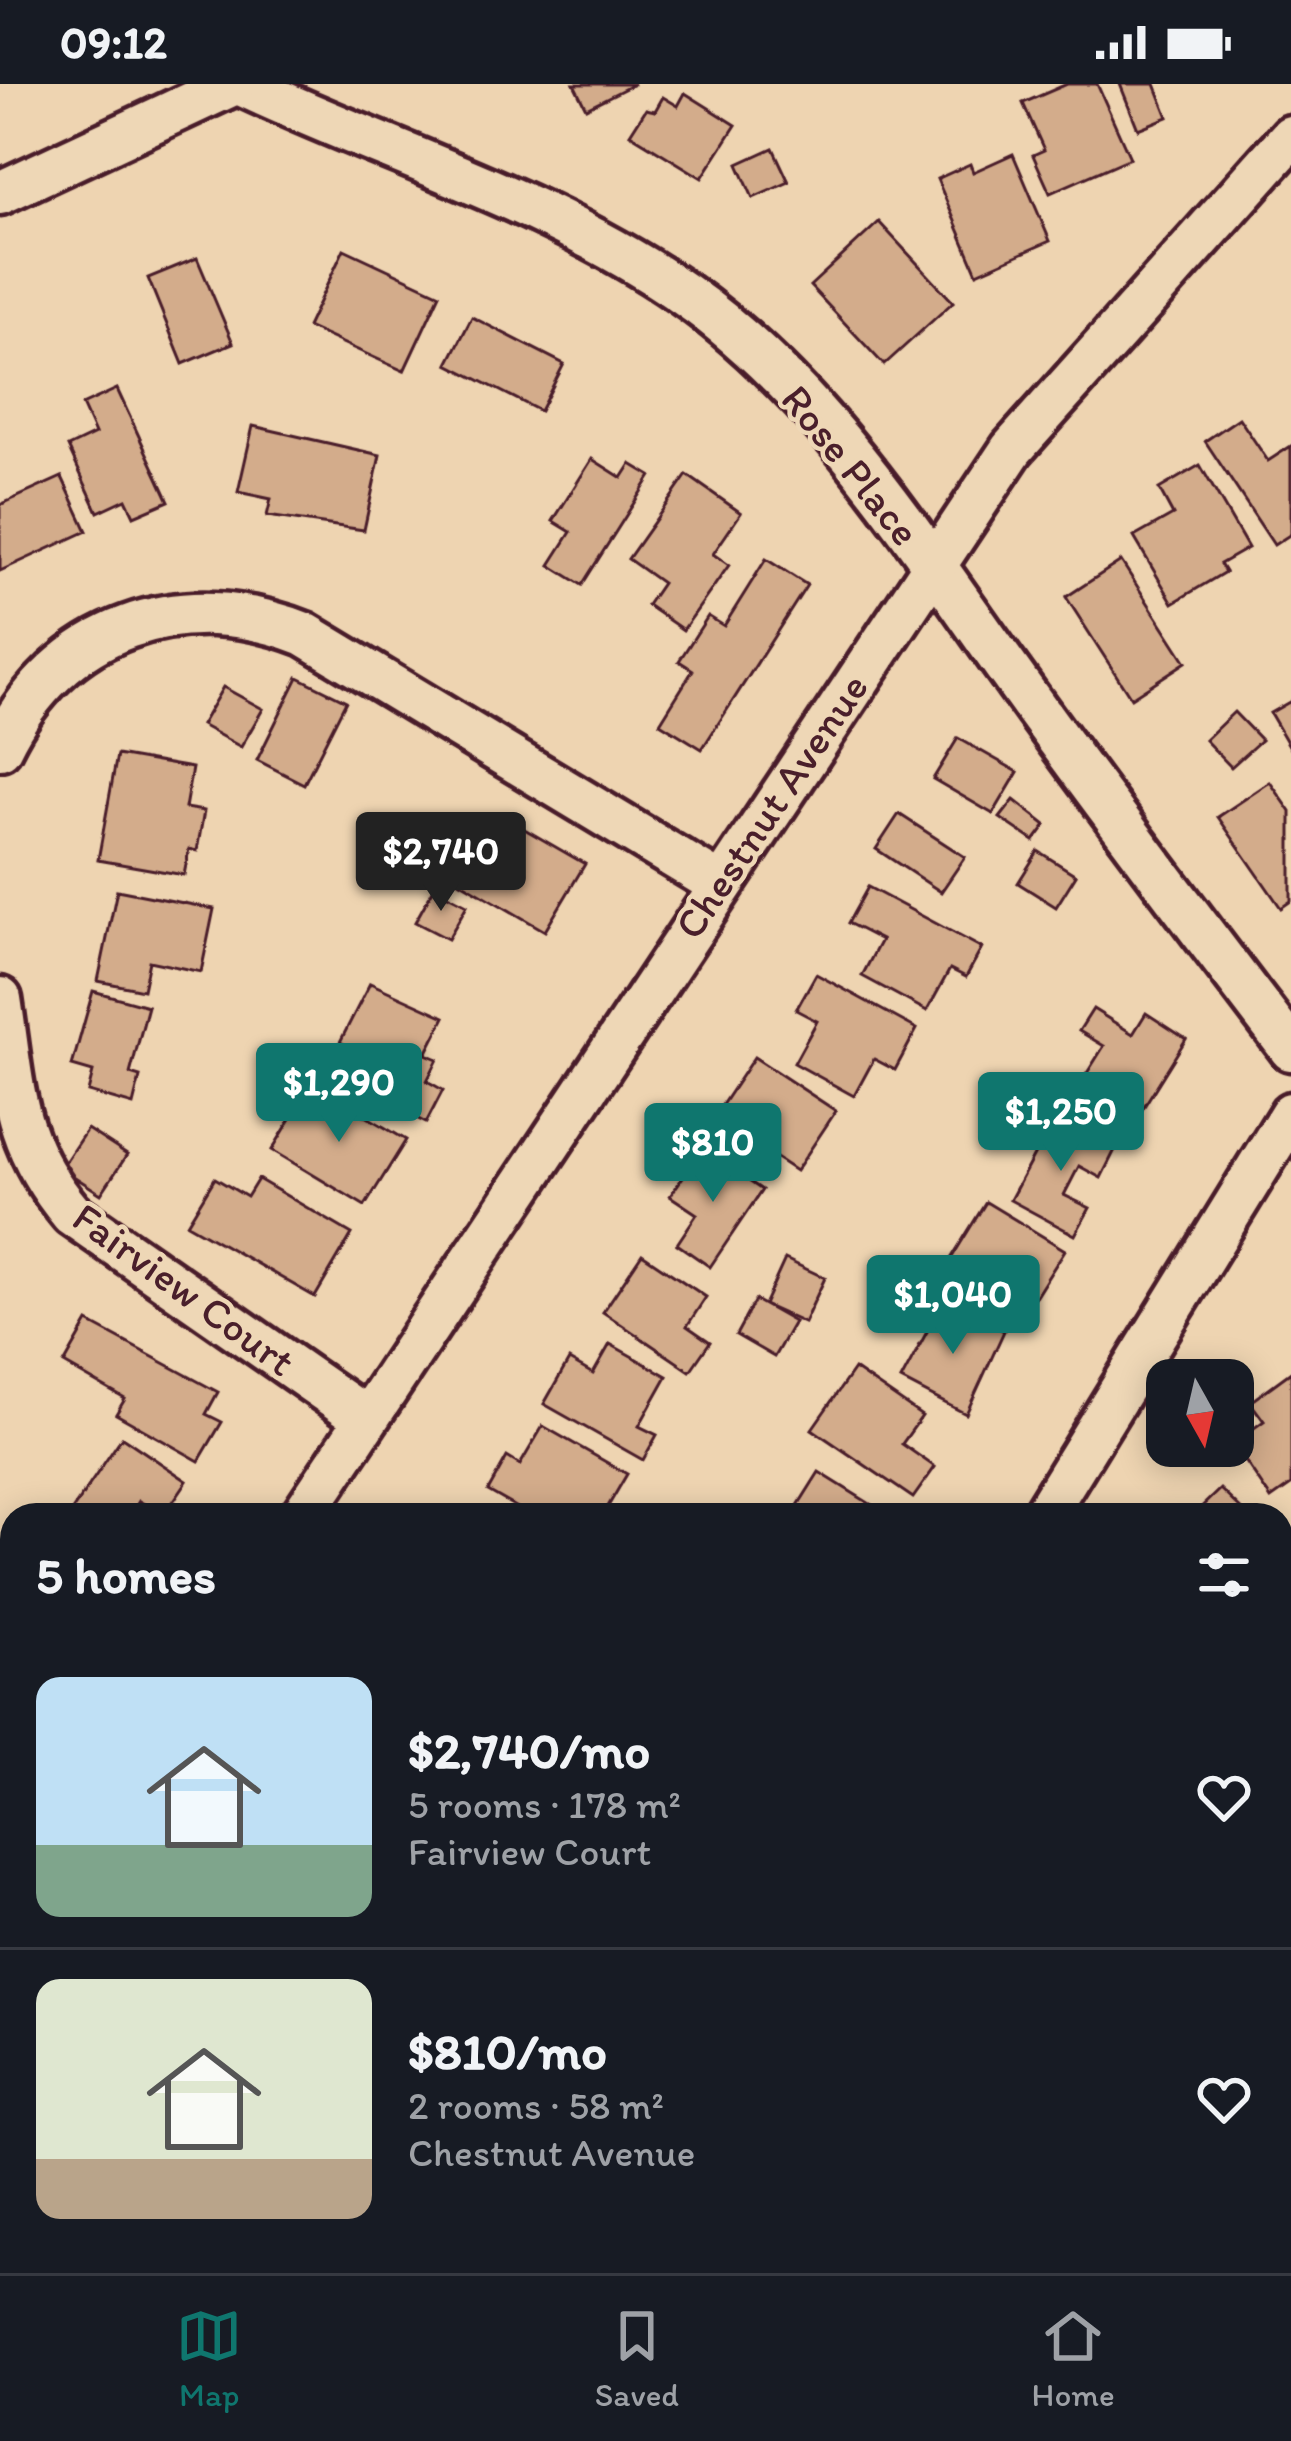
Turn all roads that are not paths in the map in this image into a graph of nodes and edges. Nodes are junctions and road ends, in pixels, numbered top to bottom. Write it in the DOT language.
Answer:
graph roads {
  1 [pos="237,84"];
  2 [pos="1291,137"];
  3 [pos="0,193"];
  4 [pos="931,563"];
  5 [pos="0,748"];
  6 [pos="718,884"];
  7 [pos="0,1000"];
  8 [pos="1291,1048"];
  9 [pos="1291,1114"];
  10 [pos="365,1418"];
  11 [pos="311,1503"];
  12 [pos="1051,1503"];
  1 -- 3 [label="street"];
  1 -- 4 [label="street, Rose Place"];
  2 -- 4 [label="street, Chestnut Avenue"];
  4 -- 6 [label="street, Chestnut Avenue"];
  4 -- 8 [label="street, Rose Place"];
  5 -- 6 [label="street"];
  6 -- 10 [label="street, Chestnut Avenue"];
  7 -- 10 [label="street, Fairview Court"];
  9 -- 12 [label="street"];
  10 -- 11 [label="street, Chestnut Avenue"];
}
